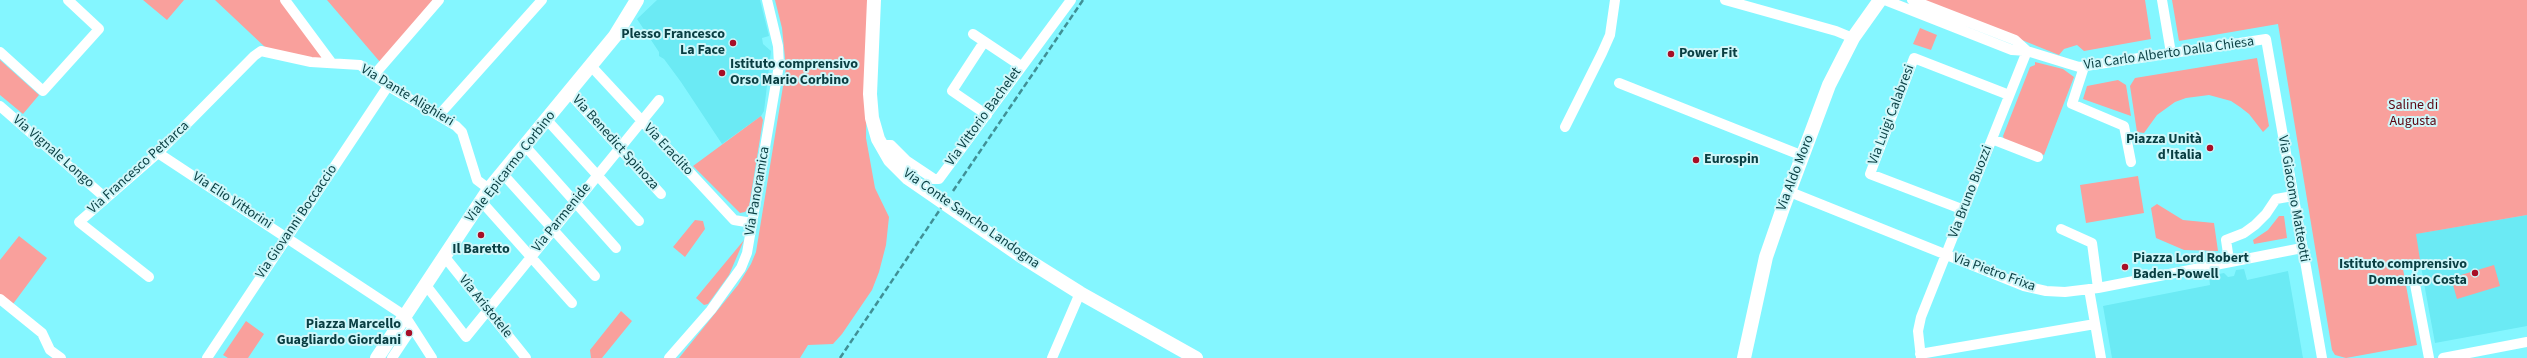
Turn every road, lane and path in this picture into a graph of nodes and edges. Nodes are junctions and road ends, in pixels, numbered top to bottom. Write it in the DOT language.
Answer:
graph roads {
  1 [pos="68,0"];
  2 [pos="284,0"];
  3 [pos="439,0"];
  4 [pos="542,0"];
  5 [pos="767,0"];
  6 [pos="874,0"];
  7 [pos="1071,0"];
  8 [pos="1615,0"];
  9 [pos="1725,0"];
  10 [pos="1880,0"];
  11 [pos="1885,0"];
  12 [pos="1912,0"];
  13 [pos="2162,0"];
  14 [pos="637,1"];
  15 [pos="974,34"];
  16 [pos="1853,38"];
  17 [pos="2266,40"];
  18 [pos="984,42"];
  19 [pos="262,51"];
  20 [pos="2027,51"];
  21 [pos="0,52"];
  22 [pos="2171,53"];
  23 [pos="331,62"];
  24 [pos="591,66"];
  25 [pos="1021,66"];
  26 [pos="2084,67"];
  27 [pos="374,75"];
  28 [pos="1619,83"];
  29 [pos="388,86"];
  30 [pos="569,93"];
  31 [pos="2009,95"];
  32 [pos="659,100"];
  33 [pos="0,106"];
  34 [pos="439,115"];
  35 [pos="987,115"];
  36 [pos="547,120"];
  37 [pos="642,121"];
  38 [pos="1565,127"];
  39 [pos="1992,139"];
  40 [pos="881,145"];
  41 [pos="525,146"];
  42 [pos="619,148"];
  43 [pos="158,153"];
  44 [pos="1803,156"];
  45 [pos="2038,157"];
  46 [pos="2131,162"];
  47 [pos="502,173"];
  48 [pos="597,175"];
  49 [pos="489,189"];
  50 [pos="1790,192"];
  51 [pos="661,194"];
  52 [pos="108,195"];
  53 [pos="2293,196"];
  54 [pos="481,201"];
  55 [pos="575,202"];
  56 [pos="1964,210"];
  57 [pos="639,221"];
  58 [pos="752,223"];
  59 [pos="2061,229"];
  60 [pos="553,230"];
  61 [pos="287,236"];
  62 [pos="616,248"];
  63 [pos="2302,248"];
  64 [pos="444,256"];
  65 [pos="1946,256"];
  66 [pos="531,257"];
  67 [pos="2229,260"];
  68 [pos="595,276"];
  69 [pos="149,277"];
  70 [pos="2414,279"];
  71 [pos="425,284"];
  72 [pos="2093,289"];
  73 [pos="1080,294"];
  74 [pos="0,299"];
  75 [pos="572,304"];
  76 [pos="489,310"];
  77 [pos="408,322"];
  78 [pos="2095,324"];
  79 [pos="2527,342"];
  80 [pos="1921,356"];
  81 [pos="61,358"];
  82 [pos="207,358"];
  83 [pos="377,358"];
  84 [pos="392,358"];
  85 [pos="432,358"];
  86 [pos="526,358"];
  87 [pos="669,358"];
  88 [pos="1052,358"];
  89 [pos="1196,358"];
  90 [pos="1744,358"];
  91 [pos="2101,358"];
  92 [pos="2322,358"];
  93 [pos="2429,358"];
  94 [pos="2443,358"];
  1 -- 21 [label="street"];
  2 -- 23 [label="street"];
  3 -- 27 [label="street"];
  4 -- 34 [label="street"];
  5 -- 58 [label="street, Via Panoramica"];
  6 -- 40 [label="main road, Via Conte Sancho Landogna"];
  7 -- 25 [label="street, Via Vittorio Bachelet"];
  8 -- 38 [label="street"];
  9 -- 16 [label="street"];
  10 -- 16 [label="main road, Via Aldo Moro"];
  11 -- 20 [label="street, Via Carlo Alberto Dalla Chiesa"];
  12 -- 20 [label="street, Via Carlo Alberto Dalla Chiesa"];
  13 -- 22 [label="street"];
  14 -- 24 [label="main road, Viale Epicarmo Corbino"];
  15 -- 18 [label="street"];
  16 -- 44 [label="main road, Via Aldo Moro"];
  17 -- 22 [label="street, Via Carlo Alberto Dalla Chiesa"];
  17 -- 53 [label="street, Via Giacomo Matteotti"];
  18 -- 25 [label="street"];
  18 -- 35 [label="street"];
  19 -- 23 [label="street, Via Dante Alighieri"];
  19 -- 43 [label="street, Via Francesco Petrarca"];
  20 -- 26 [label="street, Via Carlo Alberto Dalla Chiesa"];
  20 -- 31 [label="street, Via Bruno Buozzi"];
  22 -- 26 [label="street, Via Carlo Alberto Dalla Chiesa"];
  23 -- 27 [label="street, Via Dante Alighieri"];
  24 -- 30 [label="main road, Viale Epicarmo Corbino"];
  24 -- 37 [label="street, Via Eraclito"];
  25 -- 35 [label="street, Via Vittorio Bachelet"];
  26 -- 46 [label="street"];
  27 -- 29 [label="street, Via Dante Alighieri"];
  28 -- 44 [label="street"];
  29 -- 34 [label="street, Via Dante Alighieri"];
  29 -- 61 [label="street, Via Giovanni Boccaccio"];
  30 -- 36 [label="main road, Viale Epicarmo Corbino"];
  30 -- 42 [label="street, Via Benedict Spinoza"];
  31 -- 39 [label="street, Via Bruno Buozzi"];
  31 -- 56 [label="street, Via Luigi Calabresi"];
  32 -- 37 [label="street, Via Parmenide"];
  33 -- 52 [label="street, Via Vignale Longo"];
  34 -- 49 [label="street, Via Dante Alighieri"];
  35 -- 40 [label="street, Via Vittorio Bachelet"];
  36 -- 41 [label="main road, Viale Epicarmo Corbino"];
  36 -- 48 [label="street"];
  37 -- 42 [label="street, Via Parmenide"];
  37 -- 58 [label="street, Via Eraclito"];
  39 -- 45 [label="street"];
  39 -- 56 [label="street, Via Bruno Buozzi"];
  40 -- 73 [label="main road, Via Conte Sancho Landogna"];
  41 -- 47 [label="main road, Viale Epicarmo Corbino"];
  41 -- 55 [label="street"];
  42 -- 48 [label="street, Via Parmenide"];
  42 -- 51 [label="street, Via Benedict Spinoza"];
  43 -- 52 [label="street, Via Francesco Petrarca"];
  43 -- 61 [label="street, Via Elio Vittorini"];
  44 -- 50 [label="main road, Via Aldo Moro"];
  47 -- 49 [label="main road, Viale Epicarmo Corbino"];
  47 -- 60 [label="street"];
  48 -- 55 [label="street, Via Parmenide"];
  48 -- 57 [label="street"];
  49 -- 54 [label="main road, Viale Epicarmo Corbino"];
  50 -- 65 [label="street, Via Pietro Frixa"];
  50 -- 90 [label="main road, Via Aldo Moro"];
  52 -- 69 [label="street, Via Francesco Petrarca"];
  53 -- 63 [label="street, Via Giacomo Matteotti"];
  53 -- 67 [label="street"];
  54 -- 64 [label="main road, Viale Epicarmo Corbino"];
  54 -- 66 [label="street"];
  55 -- 60 [label="street, Via Parmenide"];
  55 -- 62 [label="street"];
  56 -- 65 [label="street, Via Bruno Buozzi"];
  58 -- 87 [label="street, Via Panoramica"];
  59 -- 72 [label="street"];
  60 -- 66 [label="street, Via Parmenide"];
  60 -- 68 [label="street"];
  61 -- 77 [label="street, Via Elio Vittorini"];
  61 -- 82 [label="street, Via Giovanni Boccaccio"];
  63 -- 67 [label="street, Via Pietro Frixa"];
  63 -- 92 [label="street, Via Giacomo Matteotti"];
  64 -- 71 [label="main road, Viale Epicarmo Corbino"];
  64 -- 76 [label="street, Via Aristotele"];
  65 -- 72 [label="street, Via Pietro Frixa"];
  65 -- 80 [label="street, Via Bruno Buozzi"];
  66 -- 75 [label="street"];
  66 -- 76 [label="street, Via Parmenide"];
  67 -- 72 [label="street, Via Pietro Frixa"];
  70 -- 93 [label="street"];
  71 -- 76 [label="street, Via Parmenide"];
  71 -- 77 [label="main road, Viale Epicarmo Corbino"];
  72 -- 78 [label="street"];
  73 -- 88 [label="street"];
  73 -- 89 [label="main road, Via Conte Sancho Landogna"];
  74 -- 81 [label="street"];
  76 -- 86 [label="street, Via Aristotele"];
  77 -- 83 [label="main road, Viale Epicarmo Corbino"];
  77 -- 84 [label="street"];
  77 -- 85 [label="street"];
  78 -- 80 [label="street"];
  78 -- 91 [label="street"];
  79 -- 94 [label="street"];
}
